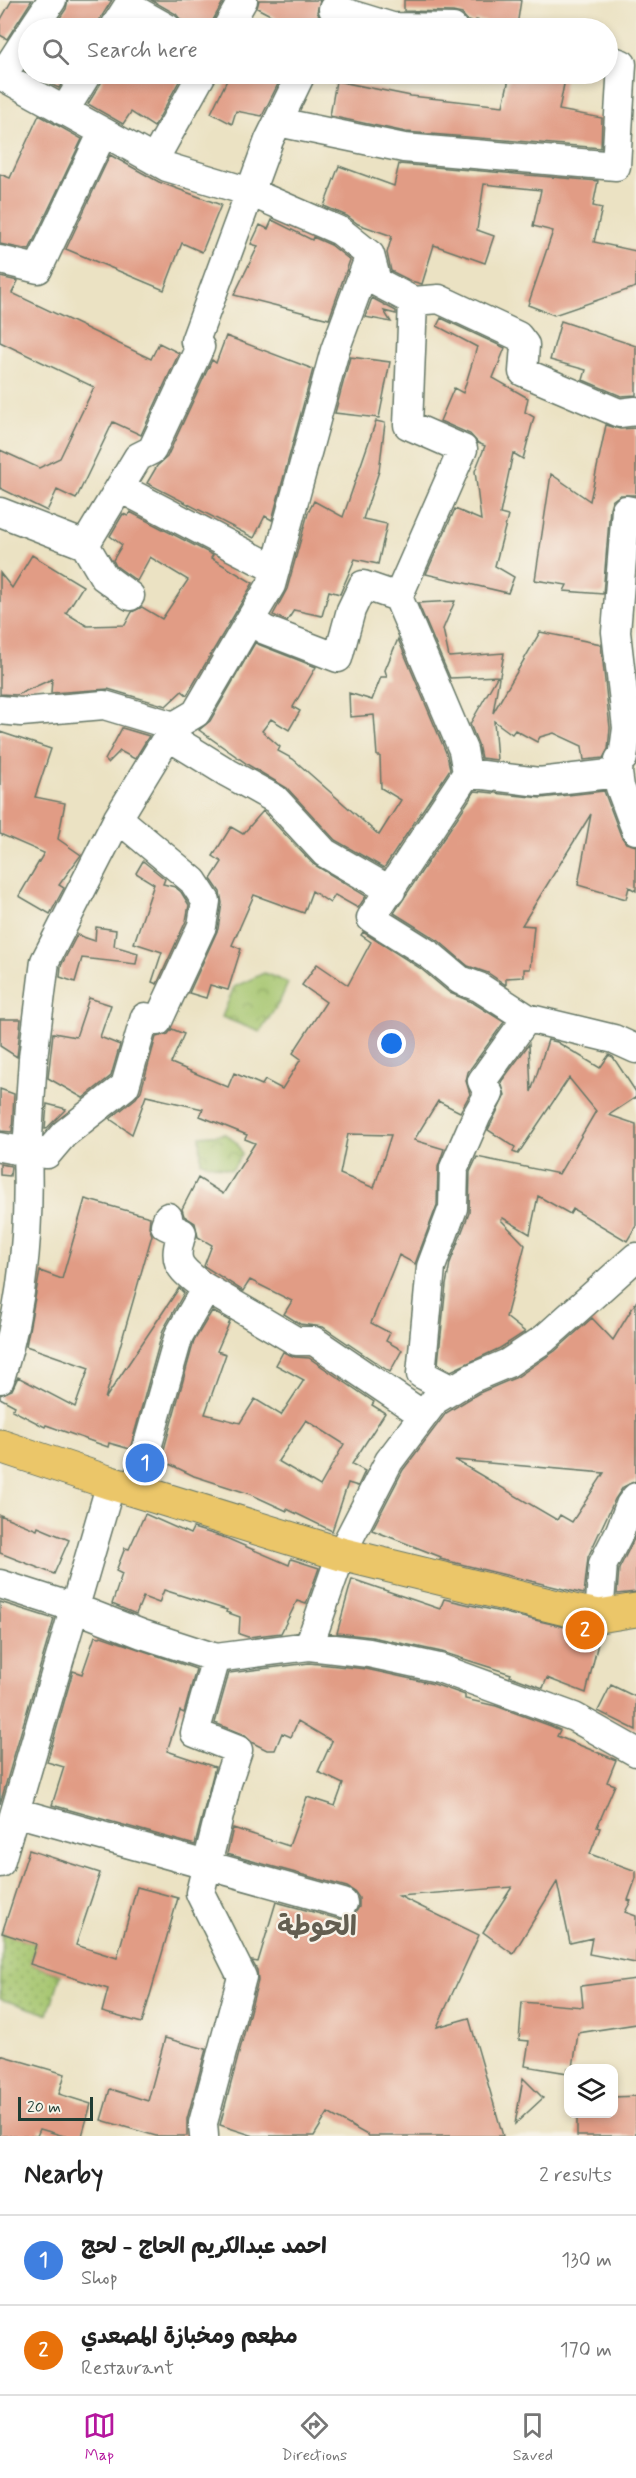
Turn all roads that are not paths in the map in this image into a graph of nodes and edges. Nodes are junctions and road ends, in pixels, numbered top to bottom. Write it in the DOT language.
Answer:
graph roads {
  1 [pos="52,0"];
  2 [pos="243,0"];
  3 [pos="123,9"];
  4 [pos="331,12"];
  5 [pos="40,18"];
  6 [pos="143,18"];
  7 [pos="233,18"];
  8 [pos="355,18"];
  9 [pos="18,51"];
  10 [pos="618,63"];
  11 [pos="1,76"];
  12 [pos="81,84"];
  13 [pos="196,84"];
  14 [pos="296,84"];
  15 [pos="64,111"];
  16 [pos="278,122"];
  17 [pos="103,132"];
  18 [pos="154,160"];
  19 [pos="250,192"];
  20 [pos="370,255"];
  21 [pos="0,260"];
  22 [pos="413,301"];
  23 [pos="636,411"];
  24 [pos="120,488"];
  25 [pos="0,512"];
  26 [pos="636,512"];
  27 [pos="85,545"];
  28 [pos="275,569"];
  29 [pos="130,596"];
  30 [pos="398,597"];
  31 [pos="250,620"];
  32 [pos="0,710"];
  33 [pos="171,731"];
  34 [pos="467,773"];
  35 [pos="618,773"];
  36 [pos="118,818"];
  37 [pos="636,830"];
  38 [pos="391,891"];
  39 [pos="527,1018"];
  40 [pos="636,1049"];
  41 [pos="14,1149"];
  42 [pos="168,1217"];
  43 [pos="636,1257"];
  44 [pos="201,1286"];
  45 [pos="6,1330"];
  46 [pos="0,1379"];
  47 [pos="452,1390"];
  48 [pos="423,1415"];
  49 [pos="0,1446"];
  50 [pos="123,1486"];
  51 [pos="636,1497"];
  52 [pos="341,1554"];
  53 [pos="0,1584"];
  54 [pos="75,1608"];
  55 [pos="636,1610"];
  56 [pos="599,1616"];
  57 [pos="309,1646"];
  58 [pos="216,1658"];
  59 [pos="636,1752"];
  60 [pos="15,1812"];
  61 [pos="0,1863"];
  62 [pos="208,1866"];
  63 [pos="343,1904"];
  64 [pos="204,2136"];
  1 -- 5 [label="street"];
  2 -- 7 [label="street"];
  3 -- 6 [label="street"];
  4 -- 8 [label="street"];
  9 -- 11 [label="street"];
  10 -- 16 [label="street"];
  11 -- 15 [label="street"];
  12 -- 15 [label="street"];
  13 -- 18 [label="street"];
  14 -- 16 [label="street"];
  15 -- 17 [label="street"];
  16 -- 19 [label="street"];
  17 -- 18 [label="street"];
  17 -- 21 [label="street"];
  18 -- 19 [label="street"];
  19 -- 20 [label="street"];
  19 -- 24 [label="street"];
  20 -- 22 [label="street"];
  20 -- 28 [label="street"];
  22 -- 23 [label="street"];
  22 -- 30 [label="street"];
  24 -- 27 [label="street"];
  24 -- 28 [label="street"];
  25 -- 27 [label="street"];
  26 -- 35 [label="street"];
  27 -- 29 [label="street"];
  28 -- 31 [label="street"];
  30 -- 31 [label="street"];
  30 -- 34 [label="street"];
  31 -- 33 [label="street"];
  32 -- 33 [label="street"];
  33 -- 36 [label="street"];
  33 -- 38 [label="street"];
  34 -- 35 [label="street"];
  34 -- 38 [label="street"];
  35 -- 37 [label="street"];
  36 -- 41 [label="street"];
  36 -- 41 [label="street"];
  38 -- 39 [label="street"];
  39 -- 40 [label="street"];
  39 -- 47 [label="street"];
  41 -- 45 [label="street"];
  42 -- 44 [label="street"];
  43 -- 47 [label="street"];
  44 -- 48 [label="street"];
  44 -- 50 [label="street"];
  45 -- 46 [label="street"];
  47 -- 48 [label="street"];
  48 -- 52 [label="street"];
  49 -- 50 [label="main road"];
  50 -- 52 [label="main road"];
  50 -- 54 [label="street"];
  51 -- 56 [label="street"];
  52 -- 56 [label="main road"];
  52 -- 57 [label="street"];
  53 -- 54 [label="street"];
  54 -- 58 [label="street"];
  54 -- 60 [label="street"];
  55 -- 56 [label="main road"];
  57 -- 58 [label="street"];
  57 -- 59 [label="street"];
  58 -- 62 [label="street"];
  60 -- 61 [label="street"];
  60 -- 62 [label="street"];
  62 -- 63 [label="street"];
  62 -- 64 [label="street"];
}
